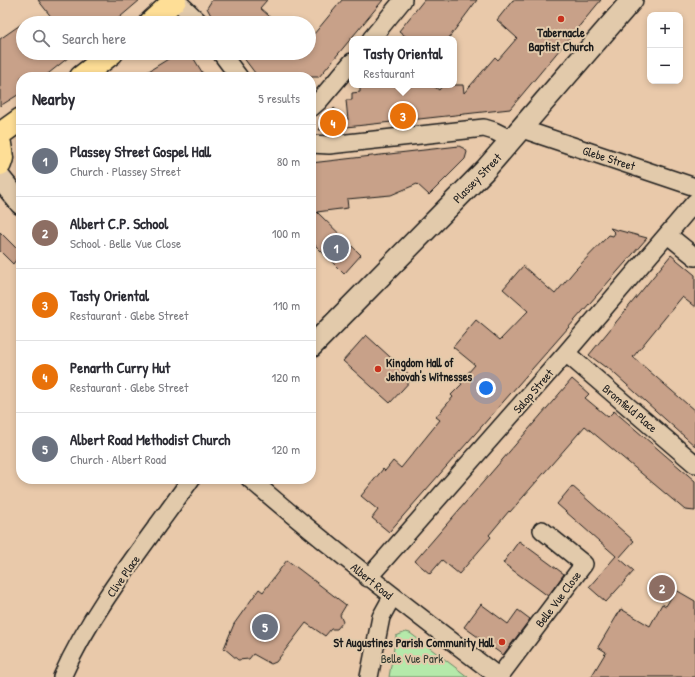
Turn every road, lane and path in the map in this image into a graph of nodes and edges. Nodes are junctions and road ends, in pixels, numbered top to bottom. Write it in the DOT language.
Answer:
graph roads {
  1 [pos="175,0"];
  2 [pos="403,0"];
  3 [pos="632,0"];
  4 [pos="158,16"];
  5 [pos="192,16"];
  6 [pos="373,36"];
  7 [pos="103,60"];
  8 [pos="226,60"];
  9 [pos="349,66"];
  10 [pos="87,72"];
  11 [pos="235,72"];
  12 [pos="316,104"];
  13 [pos="16,123"];
  14 [pos="0,134"];
  15 [pos="517,135"];
  16 [pos="0,144"];
  17 [pos="316,144"];
  18 [pos="0,164"];
  19 [pos="0,178"];
  20 [pos="695,187"];
  21 [pos="16,198"];
  22 [pos="695,202"];
  23 [pos="668,235"];
  24 [pos="695,257"];
  25 [pos="316,342"];
  26 [pos="566,353"];
  27 [pos="695,464"];
  28 [pos="187,484"];
  29 [pos="256,484"];
  30 [pos="542,530"];
  31 [pos="368,578"];
  32 [pos="392,597"];
  33 [pos="62,677"];
  34 [pos="369,677"];
  35 [pos="499,677"];
  1 -- 4 [label="main road"];
  1 -- 5 [label="street"];
  2 -- 6 [label="street"];
  3 -- 15 [label="street, Plassey Street"];
  7 -- 10 [label="main road"];
  8 -- 11 [label="street"];
  9 -- 12 [label="street"];
  13 -- 14 [label="main road"];
  15 -- 17 [label="street, Glebe Street"];
  15 -- 20 [label="street, Glebe Street"];
  15 -- 25 [label="street, Plassey Street"];
  16 -- 18 [label="main road"];
  19 -- 21 [label="street"];
  22 -- 23 [label="street, Salop Street"];
  23 -- 24 [label="street"];
  23 -- 26 [label="street, Salop Street"];
  26 -- 27 [label="street, Bromfield Place"];
  26 -- 31 [label="street, Salop Street"];
  28 -- 33 [label="street, Clive Place"];
  29 -- 31 [label="street, Albert Road"];
  30 -- 35 [label="street, Belle Vue Close"];
  31 -- 32 [label="street, Albert Road"];
  32 -- 34 [label="street"];
  32 -- 35 [label="street, Albert Road"];
}
